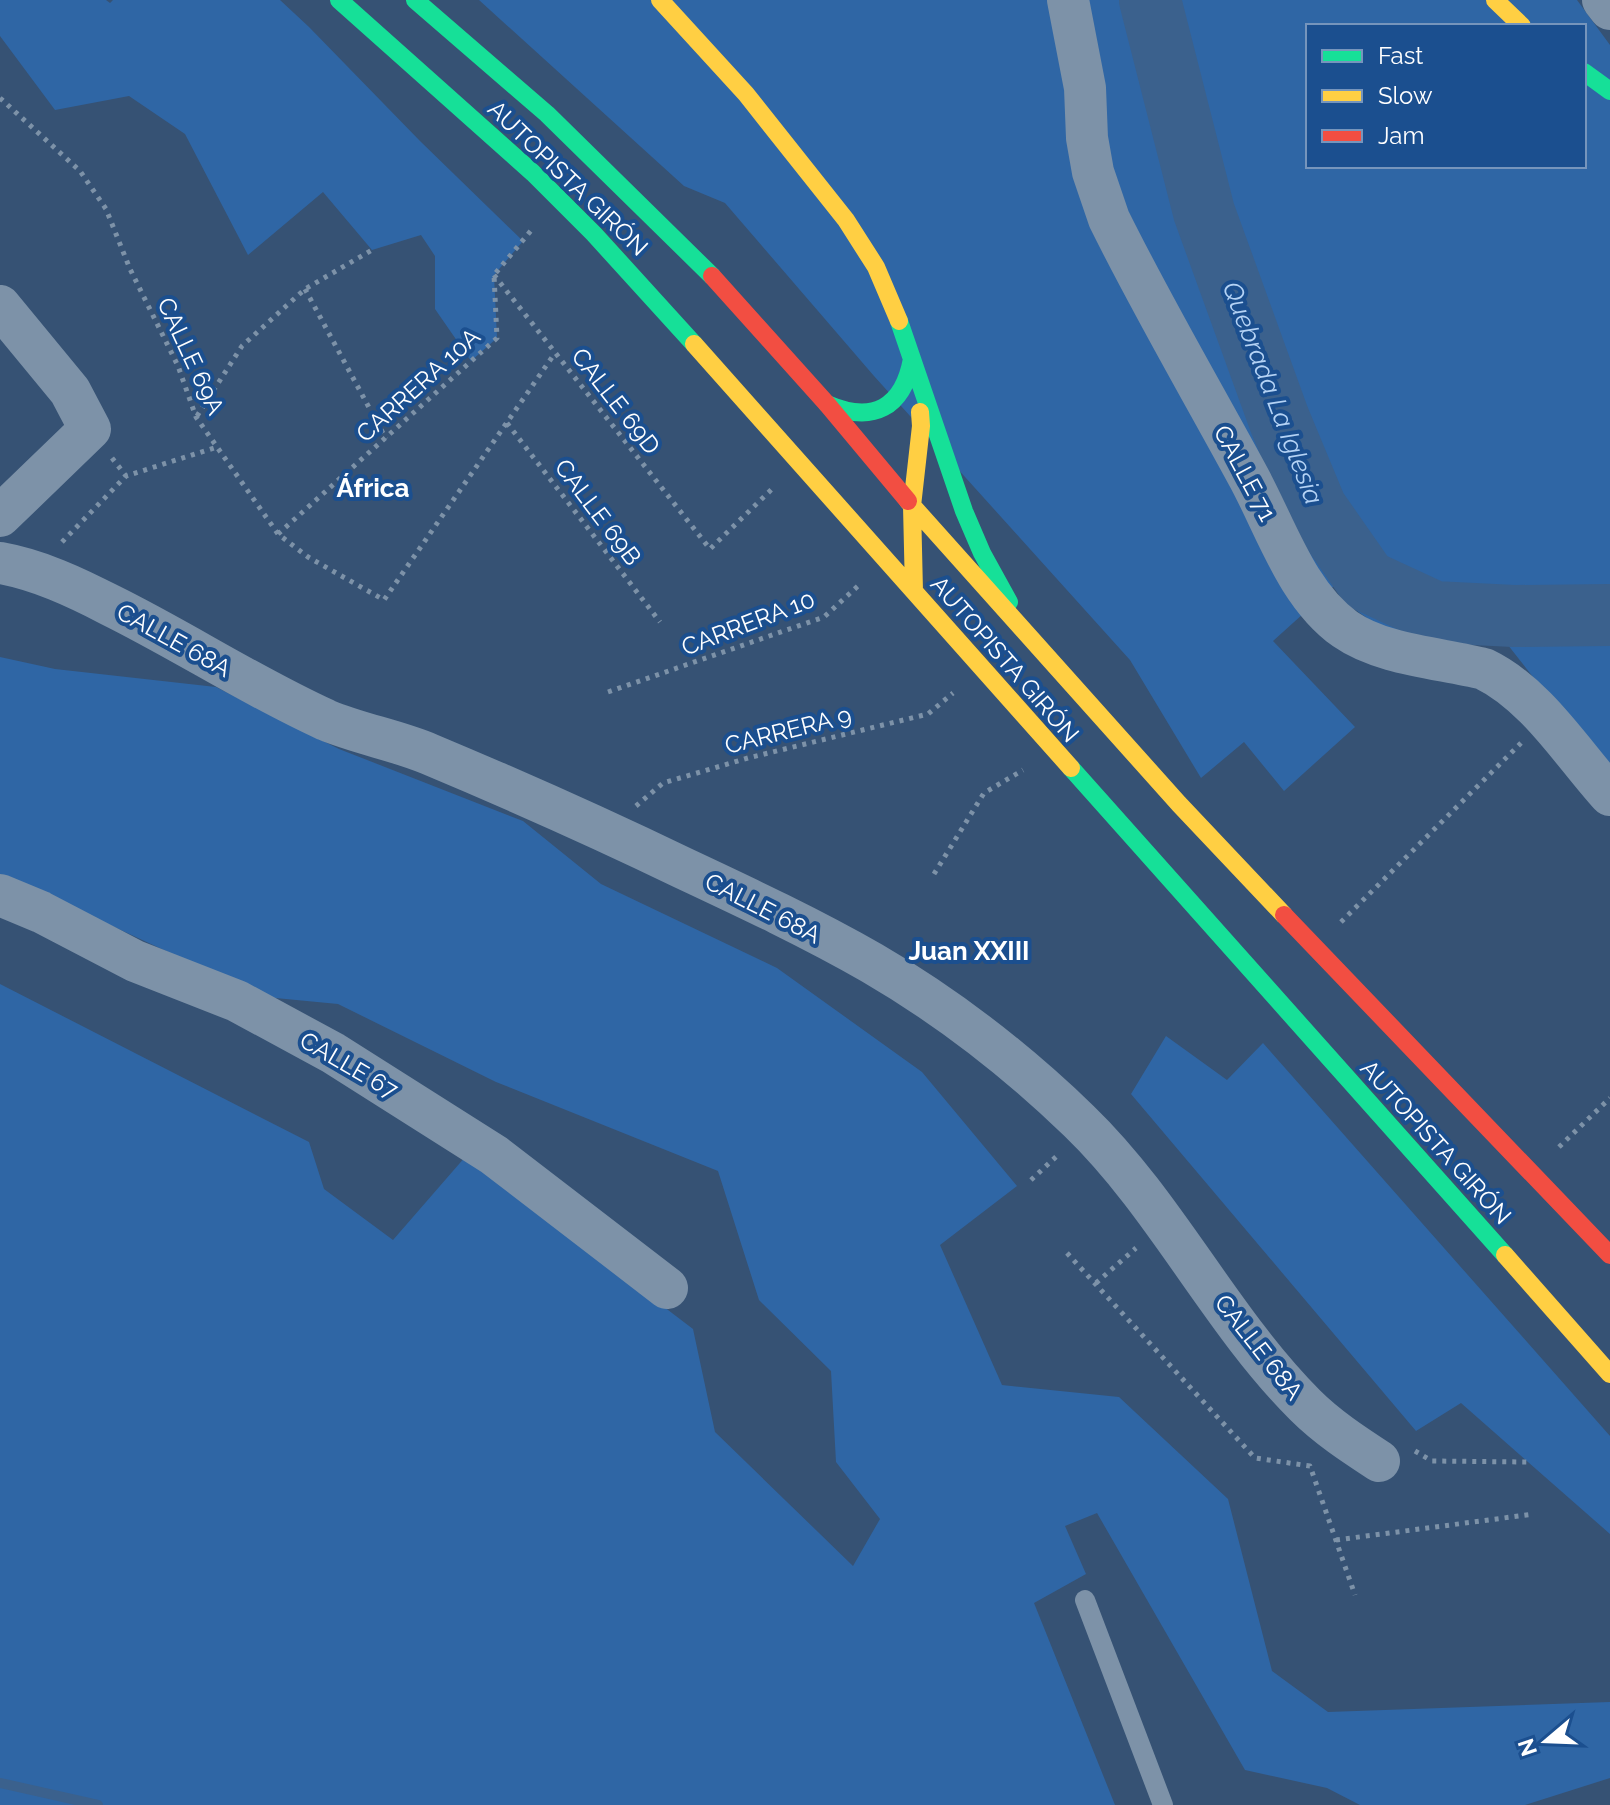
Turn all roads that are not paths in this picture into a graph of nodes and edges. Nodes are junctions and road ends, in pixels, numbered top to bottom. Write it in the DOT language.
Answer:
graph roads {
  1 [pos="339,0"];
  2 [pos="415,0"];
  3 [pos="660,0"];
  4 [pos="1068,0"];
  5 [pos="1495,0"];
  6 [pos="1603,0"];
  7 [pos="1610,9"];
  8 [pos="1520,24"];
  9 [pos="1586,73"];
  10 [pos="1610,91"];
  11 [pos="0,306"];
  12 [pos="912,359"];
  13 [pos="827,404"];
  14 [pos="912,506"];
  15 [pos="0,516"];
  16 [pos="16,567"];
  17 [pos="914,591"];
  18 [pos="1027,634"];
  19 [pos="1610,795"];
  20 [pos="0,895"];
  21 [pos="1610,1255"];
  22 [pos="667,1288"];
  23 [pos="1610,1374"];
  24 [pos="1379,1461"];
  25 [pos="1085,1600"];
  26 [pos="1163,1805"];
  1 -- 17 [label="main road, AUTOPISTA GIRÓN"];
  2 -- 13 [label="main road, AUTOPISTA GIRÓN"];
  3 -- 12 [label="main road"];
  4 -- 19 [label="street, CALLE 71"];
  5 -- 8 [label="main road"];
  6 -- 7 [label="street"];
  9 -- 10 [label="main road"];
  11 -- 15 [label="street"];
  12 -- 13 [label="main road"];
  12 -- 14 [label="main road"];
  12 -- 18 [label="main road"];
  13 -- 14 [label="main road, AUTOPISTA GIRÓN"];
  14 -- 17 [label="main road"];
  14 -- 18 [label="main road, AUTOPISTA GIRÓN"];
  16 -- 24 [label="street, CALLE 68A"];
  17 -- 23 [label="main road, AUTOPISTA GIRÓN"];
  18 -- 21 [label="main road, AUTOPISTA GIRÓN"];
  20 -- 22 [label="street, CALLE 67"];
  25 -- 26 [label="lane"];
}
